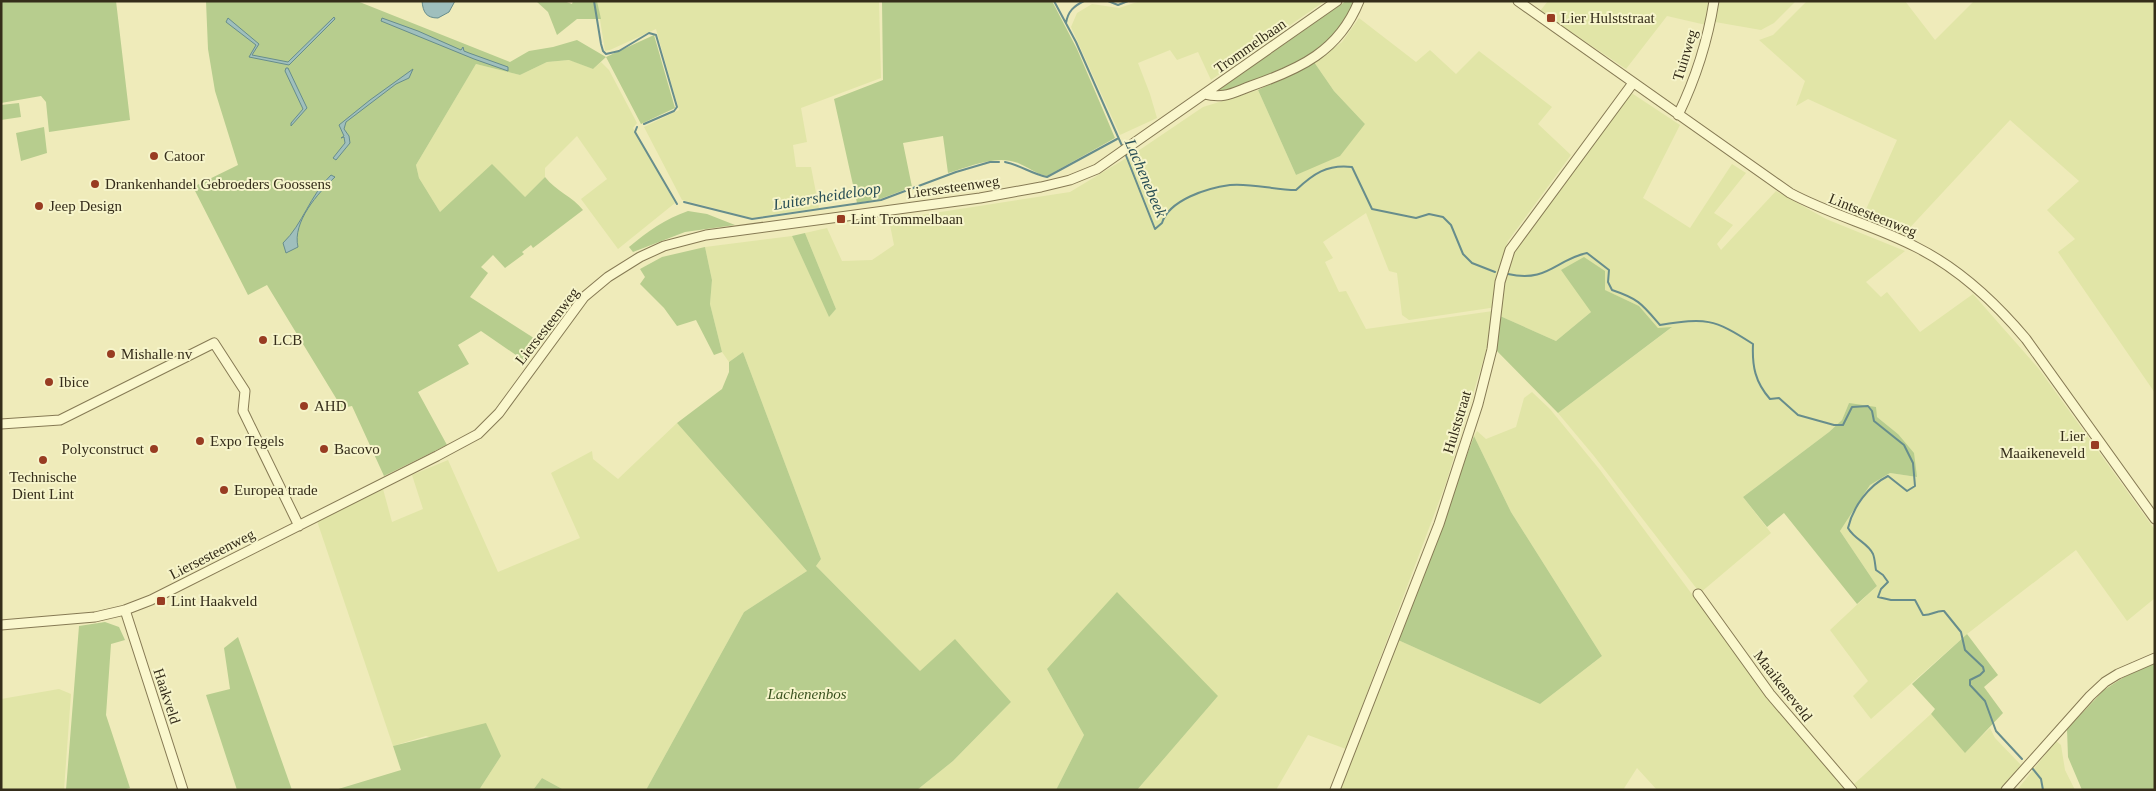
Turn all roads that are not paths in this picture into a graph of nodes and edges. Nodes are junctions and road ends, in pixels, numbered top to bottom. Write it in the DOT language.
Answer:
graph roads {
  1 [pos="1338,1"];
  2 [pos="1359,1"];
  3 [pos="1518,1"];
  4 [pos="1714,1"];
  5 [pos="1632,83"];
  6 [pos="1202,95"];
  7 [pos="1678,115"];
  8 [pos="1,424"];
  9 [pos="2155,520"];
  10 [pos="299,526"];
  11 [pos="1698,594"];
  12 [pos="125,610"];
  13 [pos="1,625"];
  14 [pos="2155,658"];
  15 [pos="183,790"];
  16 [pos="1336,790"];
  17 [pos="1852,790"];
  18 [pos="2006,790"];
  1 -- 6 [label="street, Trommelbaan"];
  2 -- 6 [label="street"];
  3 -- 5 [label="street, Lintsesteenweg"];
  4 -- 7 [label="street, Tuinweg"];
  5 -- 7 [label="street, Lintsesteenweg"];
  5 -- 16 [label="street, Hulststraat"];
  6 -- 10 [label="street, Liersesteenweg"];
  7 -- 9 [label="street, Lintsesteenweg"];
  8 -- 10 [label="street"];
  10 -- 12 [label="street, Liersesteenweg"];
  11 -- 17 [label="street, Maaikeneveld"];
  12 -- 13 [label="street, Liersesteenweg"];
  12 -- 15 [label="street, Haakveld"];
  14 -- 18 [label="street"];
}
